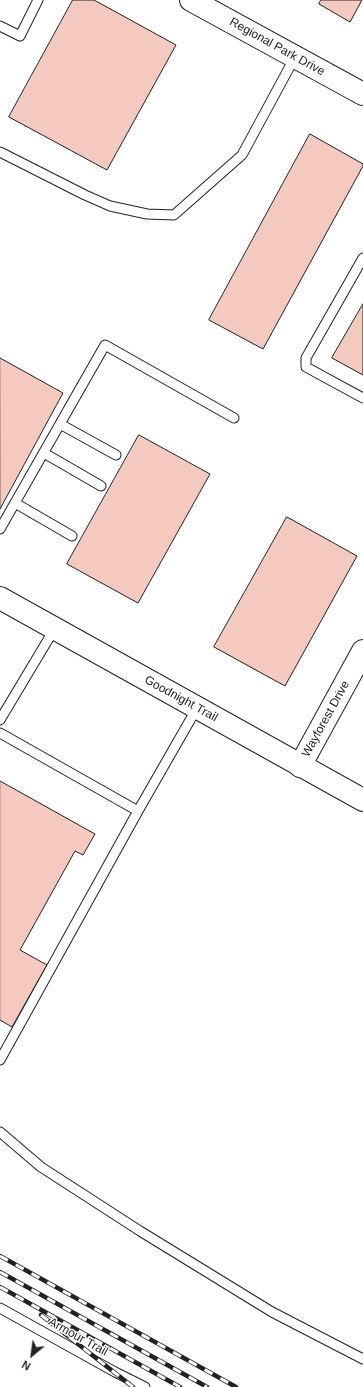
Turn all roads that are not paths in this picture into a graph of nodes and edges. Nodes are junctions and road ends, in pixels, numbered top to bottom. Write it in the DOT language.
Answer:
graph roads {
  1 [pos="38,0"];
  2 [pos="191,0"];
  3 [pos="0,26"];
  4 [pos="295,57"];
  5 [pos="363,94"];
  6 [pos="0,152"];
  7 [pos="363,258"];
  8 [pos="363,398"];
  9 [pos="234,418"];
  10 [pos="60,424"];
  11 [pos="44,453"];
  12 [pos="116,454"];
  13 [pos="101,486"];
  14 [pos="15,504"];
  15 [pos="0,529"];
  16 [pos="72,536"];
  17 [pos="0,598"];
  18 [pos="55,628"];
  19 [pos="363,651"];
  20 [pos="197,708"];
  21 [pos="0,720"];
  22 [pos="0,733"];
  23 [pos="300,766"];
  24 [pos="363,800"];
  25 [pos="138,812"];
  26 [pos="0,1060"];
  27 [pos="0,1132"];
  28 [pos="0,1308"];
  29 [pos="363,1359"];
  30 [pos="145,1387"];
  1 -- 3 [label="lane"];
  2 -- 4 [label="street, Regional Park Drive"];
  4 -- 5 [label="street, Regional Park Drive"];
  4 -- 6 [label="lane"];
  7 -- 8 [label="lane"];
  9 -- 10 [label="lane"];
  10 -- 11 [label="lane"];
  10 -- 12 [label="lane"];
  11 -- 13 [label="lane"];
  11 -- 14 [label="lane"];
  14 -- 15 [label="lane"];
  14 -- 16 [label="lane"];
  17 -- 18 [label="street, Goodnight Trail"];
  18 -- 20 [label="street, Goodnight Trail"];
  18 -- 21 [label="lane"];
  19 -- 23 [label="street, Wayforest Drive"];
  20 -- 23 [label="street, Goodnight Trail"];
  20 -- 25 [label="lane"];
  22 -- 25 [label="lane"];
  23 -- 24 [label="street, Goodnight Trail"];
  25 -- 26 [label="lane"];
  27 -- 29 [label="lane"];
  28 -- 30 [label="lane, Armour Trail"];
}
